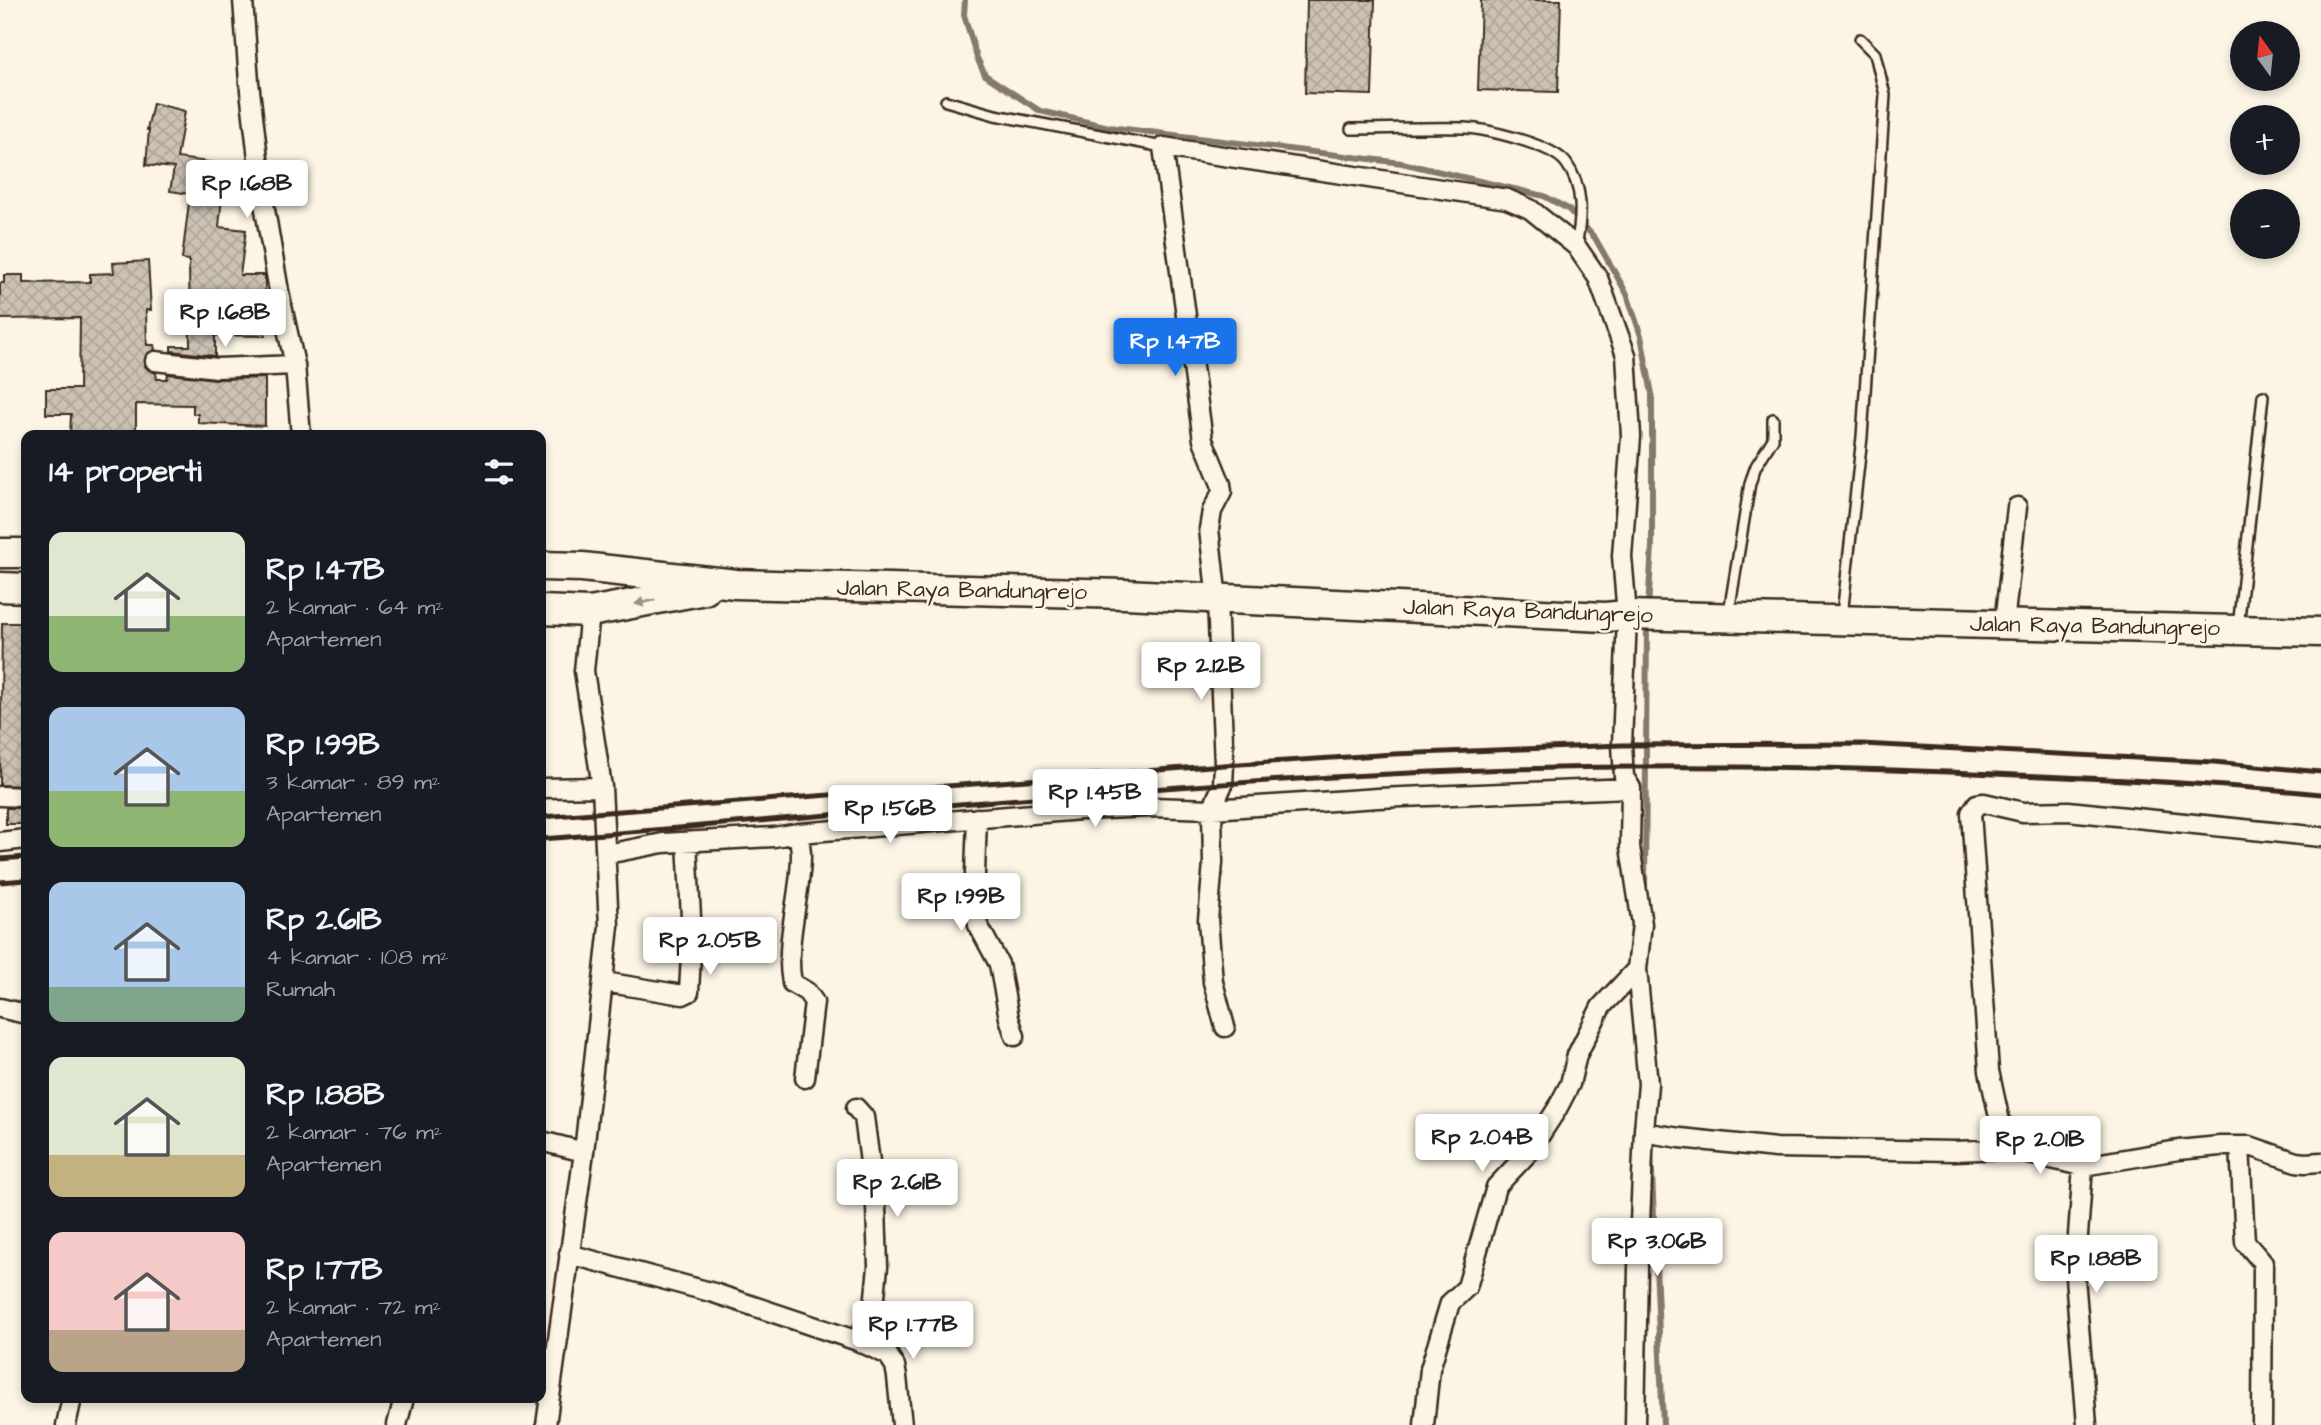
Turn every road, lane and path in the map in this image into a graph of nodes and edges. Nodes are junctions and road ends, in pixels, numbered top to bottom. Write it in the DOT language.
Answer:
graph roads {
  1 [pos="243,0"];
  2 [pos="1860,39"];
  3 [pos="946,100"];
  4 [pos="1351,129"];
  5 [pos="1163,147"];
  6 [pos="1577,241"];
  7 [pos="155,361"];
  8 [pos="295,365"];
  9 [pos="2263,396"];
  10 [pos="1773,419"];
  11 [pos="300,430"];
  12 [pos="2017,508"];
  13 [pos="0,553"];
  14 [pos="21,553"];
  15 [pos="546,566"];
  16 [pos="736,584"];
  17 [pos="0,587"];
  18 [pos="21,588"];
  19 [pos="1217,600"];
  20 [pos="546,610"];
  21 [pos="590,612"];
  22 [pos="1639,615"];
  23 [pos="1728,617"];
  24 [pos="1841,620"];
  25 [pos="2004,624"];
  26 [pos="2238,630"];
  27 [pos="2321,632"];
  28 [pos="602,787"];
  29 [pos="546,788"];
  30 [pos="1631,788"];
  31 [pos="0,796"];
  32 [pos="21,797"];
  33 [pos="1212,809"];
  34 [pos="977,818"];
  35 [pos="799,833"];
  36 [pos="2321,837"];
  37 [pos="21,840"];
  38 [pos="0,842"];
  39 [pos="687,842"];
  40 [pos="607,854"];
  41 [pos="1637,969"];
  42 [pos="604,982"];
  43 [pos="0,1008"];
  44 [pos="21,1013"];
  45 [pos="1225,1027"];
  46 [pos="1015,1036"];
  47 [pos="805,1078"];
  48 [pos="856,1108"];
  49 [pos="1646,1132"];
  50 [pos="546,1142"];
  51 [pos="2240,1146"];
  52 [pos="2006,1149"];
  53 [pos="584,1152"];
  54 [pos="2321,1161"];
  55 [pos="2084,1166"];
  56 [pos="569,1254"];
  57 [pos="858,1341"];
  58 [pos="71,1403"];
  59 [pos="403,1403"];
  60 [pos="66,1425"];
  61 [pos="397,1425"];
  62 [pos="546,1425"];
  63 [pos="902,1425"];
  64 [pos="1424,1425"];
  65 [pos="1635,1425"];
  66 [pos="2087,1425"];
  67 [pos="2262,1425"];
  1 -- 8 [label="street"];
  2 -- 24 [label="lane"];
  3 -- 5 [label="lane"];
  4 -- 6 [label="lane"];
  5 -- 6 [label="street"];
  5 -- 19 [label="street"];
  6 -- 22 [label="street"];
  7 -- 8 [label="street"];
  8 -- 11 [label="street"];
  9 -- 26 [label="lane"];
  10 -- 23 [label="lane"];
  12 -- 25 [label="street"];
  13 -- 14 [label="main road"];
  15 -- 16 [label="main road, Jalan Raya Bandungrejo"];
  16 -- 19 [label="main road, Jalan Raya Bandungrejo"];
  16 -- 21 [label="main road, Jalan Raya Bandungrejo, one-way"];
  17 -- 18 [label="main road"];
  19 -- 22 [label="main road, Jalan Raya Bandungrejo"];
  19 -- 33 [label="street"];
  20 -- 21 [label="main road, Jalan Raya Bandungrejo"];
  21 -- 28 [label="street"];
  22 -- 23 [label="main road, Jalan Raya Bandungrejo"];
  22 -- 30 [label="street"];
  23 -- 24 [label="main road, Jalan Raya Bandungrejo"];
  24 -- 25 [label="main road, Jalan Raya Bandungrejo"];
  25 -- 26 [label="main road, Jalan Raya Bandungrejo"];
  26 -- 27 [label="main road, Jalan Raya Bandungrejo"];
  28 -- 29 [label="street"];
  28 -- 40 [label="street"];
  30 -- 33 [label="street"];
  30 -- 41 [label="street"];
  31 -- 32 [label="street"];
  33 -- 34 [label="street"];
  33 -- 45 [label="street"];
  34 -- 35 [label="street"];
  34 -- 46 [label="street"];
  35 -- 39 [label="street"];
  35 -- 47 [label="street"];
  36 -- 52 [label="street"];
  37 -- 38 [label="street"];
  39 -- 40 [label="street"];
  39 -- 42 [label="street"];
  40 -- 42 [label="street"];
  41 -- 49 [label="street"];
  41 -- 64 [label="street"];
  42 -- 53 [label="street"];
  43 -- 44 [label="street"];
  48 -- 57 [label="street"];
  49 -- 52 [label="street"];
  49 -- 65 [label="street"];
  50 -- 53 [label="street"];
  51 -- 54 [label="street"];
  51 -- 55 [label="street"];
  51 -- 67 [label="street"];
  52 -- 55 [label="street"];
  53 -- 56 [label="street"];
  55 -- 66 [label="street"];
  56 -- 57 [label="street"];
  56 -- 62 [label="street"];
  57 -- 63 [label="street"];
  58 -- 60 [label="street"];
  59 -- 61 [label="street"];
}
